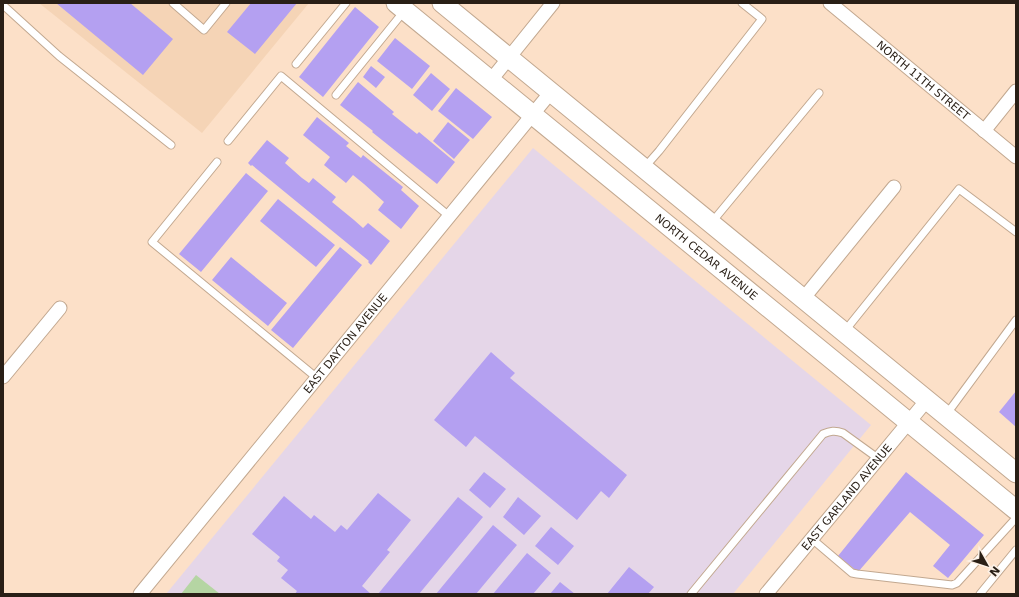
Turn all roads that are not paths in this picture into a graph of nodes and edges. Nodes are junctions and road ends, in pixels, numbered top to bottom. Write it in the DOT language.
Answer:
graph roads {
  1 [pos="172,3"];
  2 [pos="226,3"];
  3 [pos="346,3"];
  4 [pos="442,3"];
  5 [pos="553,3"];
  6 [pos="742,3"];
  7 [pos="830,3"];
  8 [pos="3,5"];
  9 [pos="401,6"];
  10 [pos="509,58"];
  11 [pos="296,64"];
  12 [pos="491,80"];
  13 [pos="1016,91"];
  14 [pos="551,92"];
  15 [pos="819,93"];
  16 [pos="336,95"];
  17 [pos="533,114"];
  18 [pos="984,131"];
  19 [pos="228,141"];
  20 [pos="171,145"];
  21 [pos="1016,157"];
  22 [pos="217,162"];
  23 [pos="644,168"];
  24 [pos="894,187"];
  25 [pos="449,216"];
  26 [pos="710,223"];
  27 [pos="1016,232"];
  28 [pos="803,299"];
  29 [pos="60,308"];
  30 [pos="1016,320"];
  31 [pos="844,332"];
  32 [pos="3,377"];
  33 [pos="317,378"];
  34 [pos="927,400"];
  35 [pos="946,415"];
  36 [pos="908,422"];
  37 [pos="879,459"];
  38 [pos="1016,473"];
  39 [pos="1016,510"];
  40 [pos="1016,518"];
  41 [pos="812,539"];
  42 [pos="1016,550"];
  43 [pos="140,594"];
  44 [pos="691,594"];
  45 [pos="766,594"];
  46 [pos="980,594"];
  1 -- 2 [label="lane"];
  3 -- 11 [label="lane"];
  4 -- 10 [label="main road"];
  5 -- 10 [label="street"];
  6 -- 23 [label="lane"];
  7 -- 18 [label="street, NORTH 11TH STREET"];
  8 -- 20 [label="lane"];
  9 -- 12 [label="main road, NORTH CEDAR AVENUE"];
  9 -- 16 [label="lane"];
  10 -- 12 [label="street"];
  10 -- 14 [label="main road"];
  12 -- 17 [label="main road, NORTH CEDAR AVENUE"];
  13 -- 18 [label="street"];
  14 -- 17 [label="street, EAST DAYTON AVENUE"];
  14 -- 23 [label="main road"];
  15 -- 26 [label="lane"];
  17 -- 25 [label="street, EAST DAYTON AVENUE"];
  17 -- 36 [label="main road, NORTH CEDAR AVENUE"];
  18 -- 21 [label="street, NORTH 11TH STREET"];
  19 -- 25 [label="lane"];
  22 -- 33 [label="lane"];
  23 -- 26 [label="main road"];
  24 -- 28 [label="street"];
  25 -- 33 [label="street, EAST DAYTON AVENUE"];
  26 -- 28 [label="main road"];
  27 -- 31 [label="lane"];
  28 -- 31 [label="main road"];
  29 -- 32 [label="street"];
  30 -- 35 [label="lane"];
  31 -- 34 [label="main road"];
  33 -- 43 [label="street, EAST DAYTON AVENUE"];
  34 -- 35 [label="main road"];
  34 -- 36 [label="street, EAST GARLAND AVENUE"];
  35 -- 38 [label="main road"];
  36 -- 37 [label="street, EAST GARLAND AVENUE"];
  36 -- 39 [label="main road, NORTH CEDAR AVENUE"];
  37 -- 41 [label="street, EAST GARLAND AVENUE"];
  37 -- 44 [label="lane"];
  40 -- 41 [label="lane"];
  41 -- 45 [label="street, EAST GARLAND AVENUE"];
  42 -- 46 [label="lane"];
}
